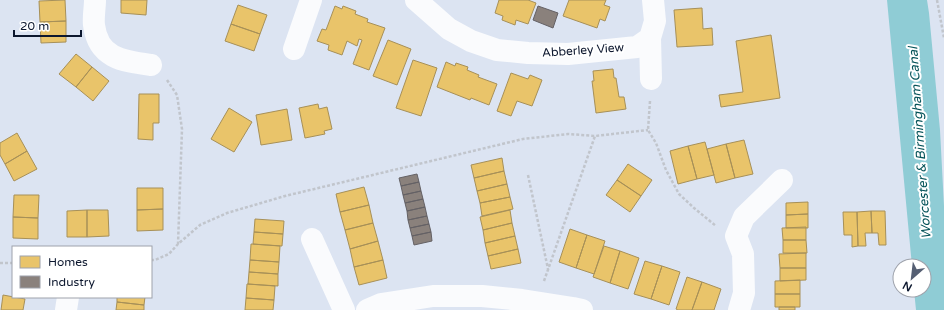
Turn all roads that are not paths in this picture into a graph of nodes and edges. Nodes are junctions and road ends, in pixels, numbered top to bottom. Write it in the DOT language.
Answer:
graph roads {
  1 [pos="95,0"];
  2 [pos="310,0"];
  3 [pos="416,0"];
  4 [pos="653,0"];
  5 [pos="650,38"];
  6 [pos="294,49"];
  7 [pos="151,65"];
  8 [pos="651,79"];
  9 [pos="782,180"];
  10 [pos="312,239"];
  11 [pos="68,298"];
  12 [pos="527,304"];
  13 [pos="66,310"];
  14 [pos="344,310"];
  15 [pos="367,310"];
  16 [pos="582,310"];
  17 [pos="739,310"];
  1 -- 7 [label="street"];
  2 -- 6 [label="street"];
  3 -- 5 [label="street, Abberley View"];
  4 -- 5 [label="street"];
  5 -- 8 [label="street"];
  9 -- 17 [label="street"];
  10 -- 14 [label="street"];
  11 -- 13 [label="street"];
  12 -- 15 [label="street"];
  12 -- 16 [label="street"];
}
